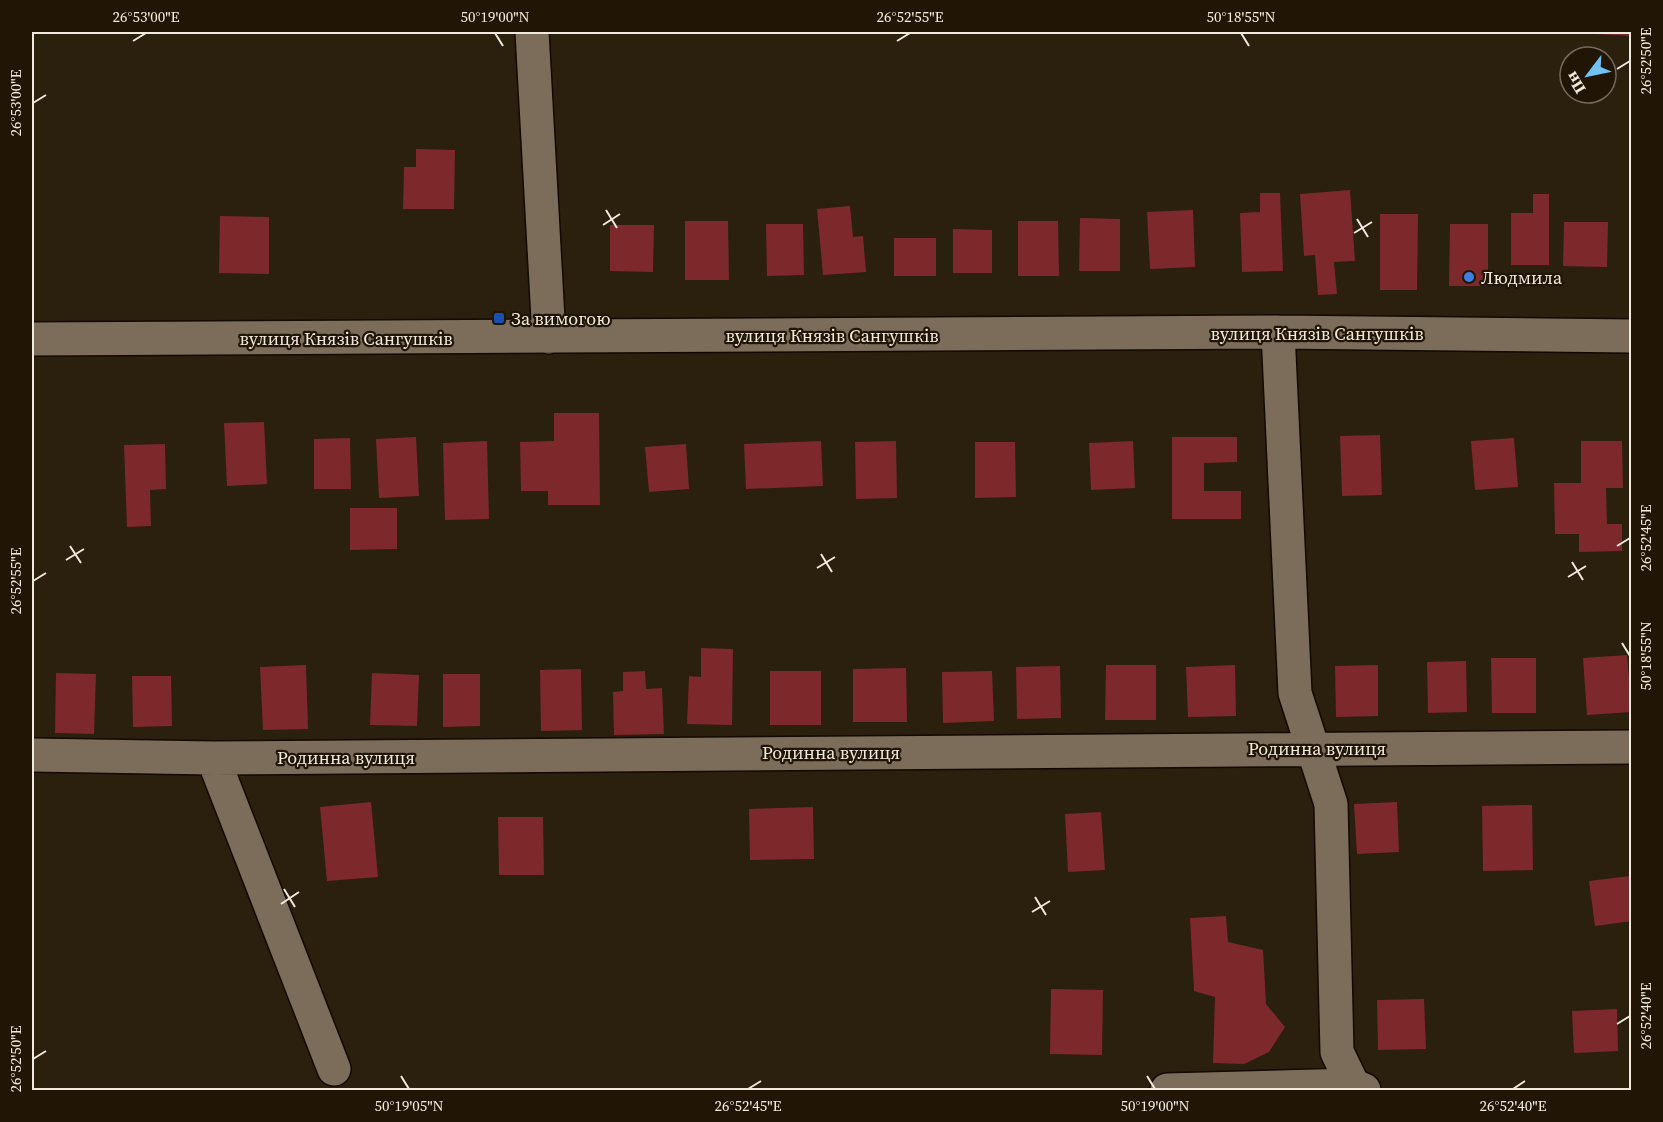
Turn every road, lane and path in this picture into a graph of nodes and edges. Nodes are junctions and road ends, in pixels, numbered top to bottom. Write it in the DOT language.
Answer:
graph roads {
  1 [pos="532,32"];
  2 [pos="1278,332"];
  3 [pos="1632,336"];
  4 [pos="549,337"];
  5 [pos="32,339"];
  6 [pos="1632,747"];
  7 [pos="1314,748"];
  8 [pos="32,755"];
  9 [pos="213,758"];
  10 [pos="334,1069"];
  11 [pos="1358,1088"];
  12 [pos="1167,1090"];
  1 -- 4 [label="street"];
  2 -- 3 [label="street, вулиця Князів Сангушків"];
  2 -- 4 [label="street, вулиця Князів Сангушків"];
  2 -- 7 [label="street"];
  4 -- 5 [label="street, вулиця Князів Сангушків"];
  6 -- 7 [label="street, Родинна вулиця"];
  7 -- 9 [label="street, Родинна вулиця"];
  7 -- 11 [label="street"];
  8 -- 9 [label="street, Родинна вулиця"];
  9 -- 10 [label="street"];
  11 -- 12 [label="street"];
}
